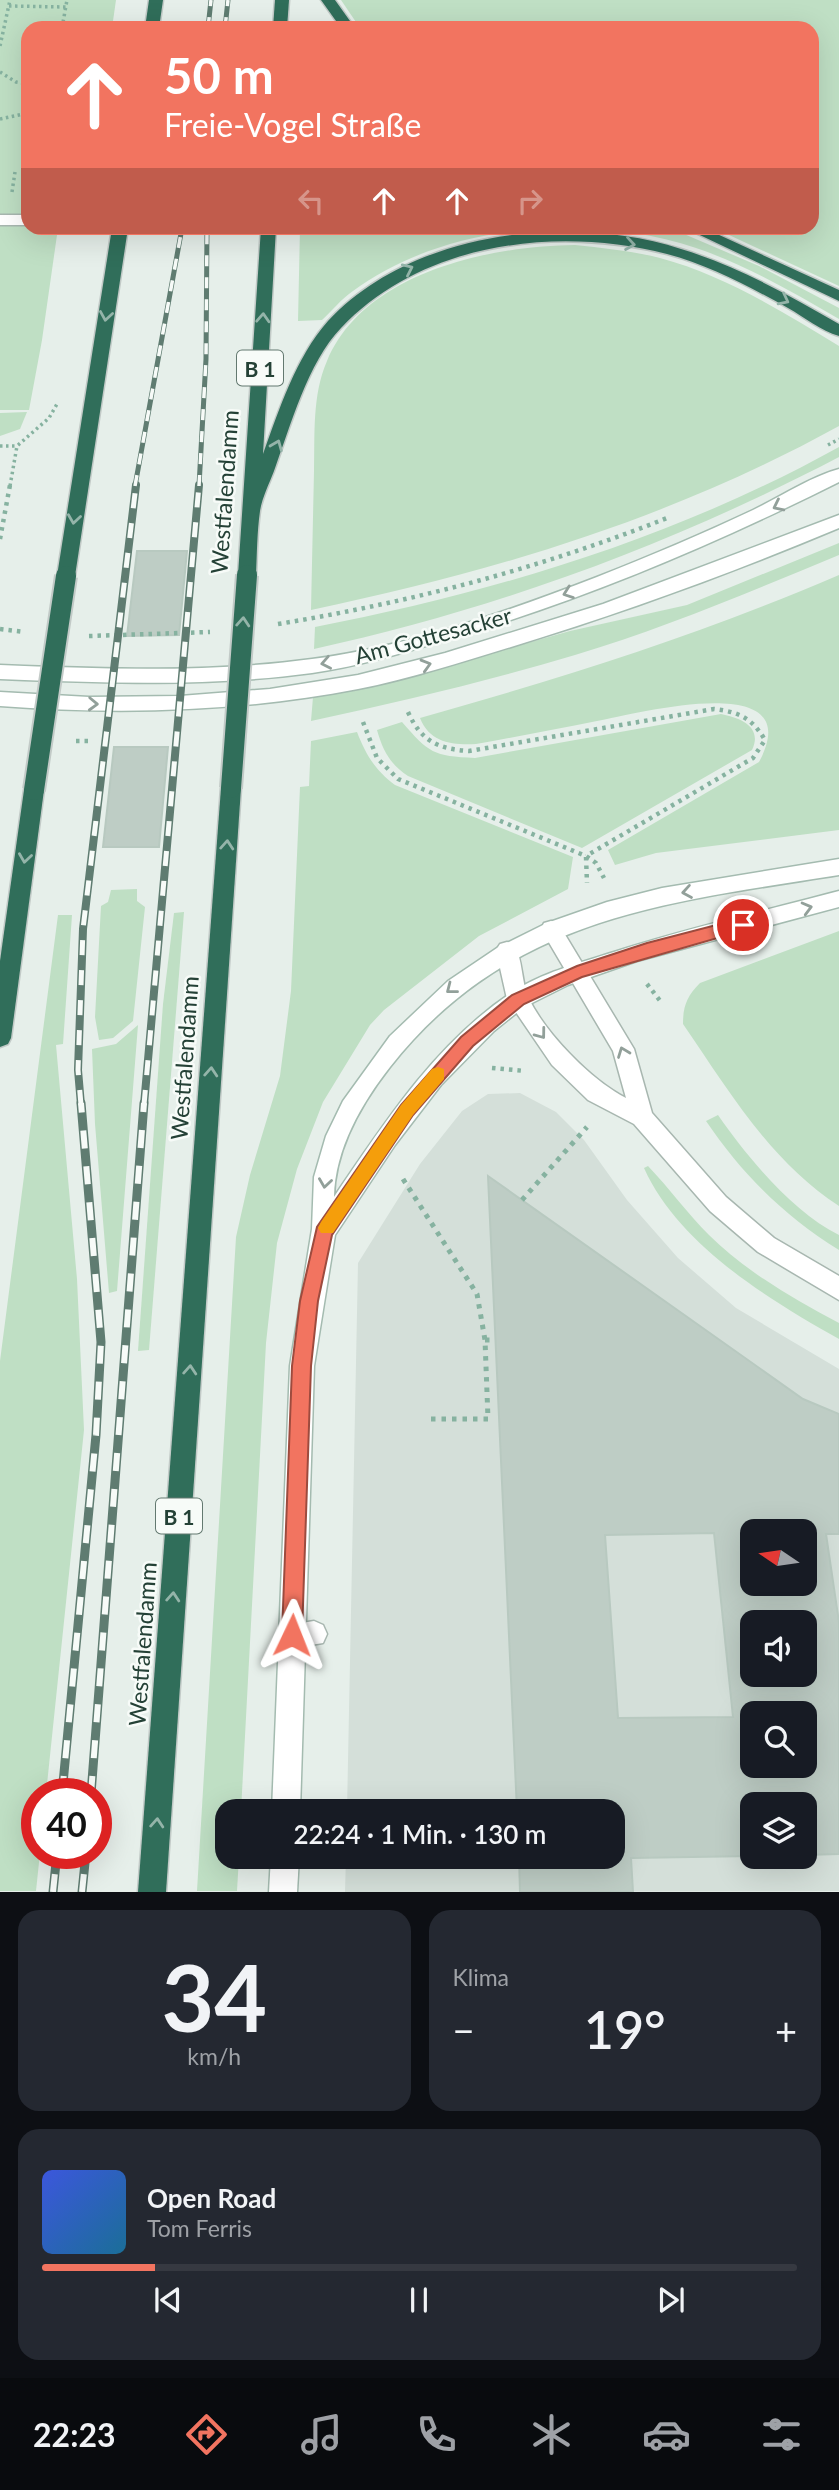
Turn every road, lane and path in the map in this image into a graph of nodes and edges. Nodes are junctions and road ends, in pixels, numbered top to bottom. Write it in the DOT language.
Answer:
graph roads {
  1 [pos="10,0"];
  2 [pos="68,0"];
  3 [pos="156,0"];
  4 [pos="282,0"];
  5 [pos="328,0"];
  6 [pos="9,6"];
  7 [pos="66,7"];
  8 [pos="63,21"];
  9 [pos="153,21"];
  10 [pos="280,21"];
  11 [pos="343,21"];
  12 [pos="2,24"];
  13 [pos="0,46"];
  14 [pos="0,72"];
  15 [pos="21,83"];
  16 [pos="21,114"];
  17 [pos="0,119"];
  18 [pos="0,220"];
  19 [pos="21,220"];
  20 [pos="119,235"];
  21 [pos="268,235"];
  22 [pos="708,235"];
  23 [pos="839,296"];
  24 [pos="839,331"];
  25 [pos="58,403"];
  26 [pos="839,439"];
  27 [pos="0,446"];
  28 [pos="17,446"];
  29 [pos="818,450"];
  30 [pos="839,475"];
  31 [pos="251,509"];
  32 [pos="672,516"];
  33 [pos="839,521"];
  34 [pos="0,539"];
  35 [pos="270,625"];
  36 [pos="0,629"];
  37 [pos="217,631"];
  38 [pos="35,633"];
  39 [pos="84,636"];
  40 [pos="0,672"];
  41 [pos="0,699"];
  42 [pos="408,712"];
  43 [pos="363,722"];
  44 [pos="586,856"];
  45 [pos="839,867"];
  46 [pos="604,878"];
  47 [pos="587,884"];
  48 [pos="839,900"];
  49 [pos="551,929"];
  50 [pos="507,950"];
  51 [pos="577,973"];
  52 [pos="645,981"];
  53 [pos="518,999"];
  54 [pos="661,1002"];
  55 [pos="0,1038"];
  56 [pos="481,1068"];
  57 [pos="538,1073"];
  58 [pos="642,1117"];
  59 [pos="587,1127"];
  60 [pos="398,1171"];
  61 [pos="522,1200"];
  62 [pos="323,1233"];
  63 [pos="839,1289"];
  64 [pos="485,1340"];
  65 [pos="495,1340"];
  66 [pos="426,1419"];
  67 [pos="287,1799"];
  68 [pos="284,1869"];
  69 [pos="152,1892"];
  70 [pos="283,1892"];
  1 -- 6 [label="path"];
  2 -- 7 [label="path"];
  3 -- 9 [label="highway"];
  4 -- 10 [label="highway"];
  5 -- 11 [label="highway"];
  6 -- 7 [label="path"];
  6 -- 12 [label="path"];
  7 -- 8 [label="path"];
  12 -- 13 [label="path"];
  14 -- 15 [label="path"];
  16 -- 17 [label="path"];
  18 -- 19 [label="street"];
  20 -- 55 [label="highway, one-way, bridge"];
  31 -- 21 [label="highway, Westfalendamm / B 1, one-way"];
  22 -- 23 [label="highway"];
  31 -- 24 [label="highway, one-way"];
  25 -- 28 [label="path"];
  26 -- 29 [label="path"];
  27 -- 28 [label="path"];
  28 -- 34 [label="path"];
  30 -- 40 [label="street, Am Gottesacker, one-way"];
  69 -- 31 [label="highway, Westfalendamm / B 1, one-way, bridge"];
  32 -- 35 [label="path"];
  41 -- 33 [label="street, Am Gottesacker, one-way"];
  36 -- 38 [label="path"];
  37 -- 39 [label="path"];
  42 -- 44 [label="path"];
  43 -- 44 [label="path"];
  44 -- 46 [label="path"];
  44 -- 47 [label="path"];
  45 -- 49 [label="street, one-way"];
  51 -- 48 [label="street, one-way"];
  49 -- 50 [label="street"];
  49 -- 51 [label="street"];
  50 -- 53 [label="street"];
  50 -- 62 [label="street, one-way"];
  51 -- 53 [label="street"];
  58 -- 51 [label="street, one-way"];
  52 -- 54 [label="path"];
  53 -- 58 [label="street, one-way"];
  53 -- 62 [label="street"];
  56 -- 57 [label="path"];
  58 -- 63 [label="street"];
  59 -- 61 [label="path"];
  60 -- 64 [label="path"];
  62 -- 67 [label="street"];
  64 -- 65 [label="path"];
  64 -- 66 [label="path"];
  68 -- 70 [label="street"];
}
